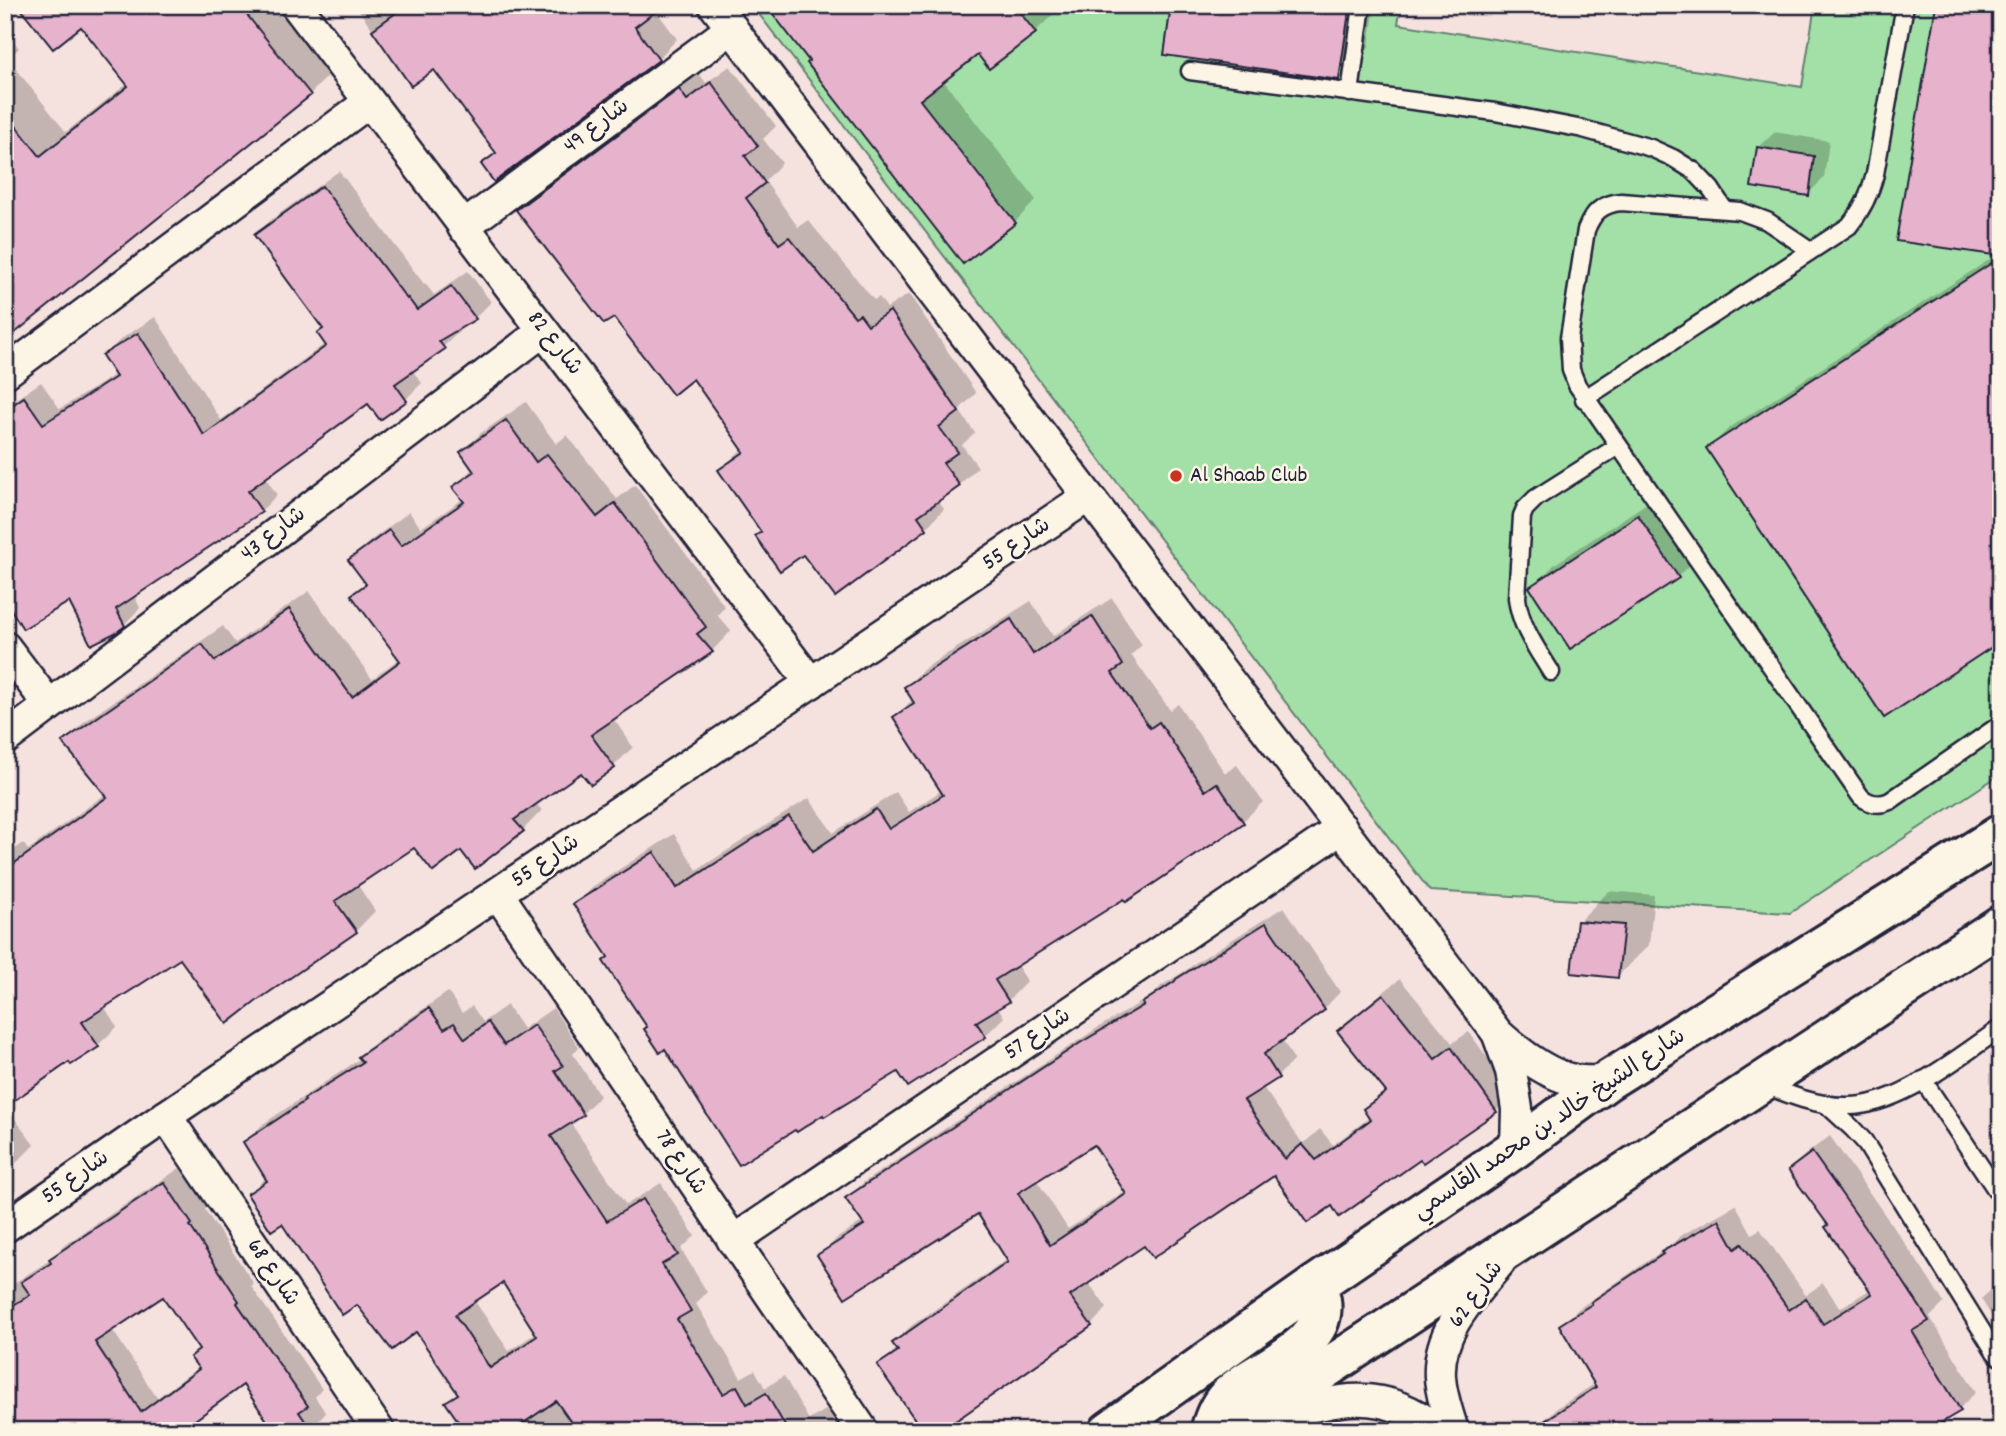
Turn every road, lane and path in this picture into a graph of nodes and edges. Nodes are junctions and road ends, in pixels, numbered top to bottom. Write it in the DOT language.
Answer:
graph roads {
  1 [pos="296,5"];
  2 [pos="1362,5"];
  3 [pos="1905,5"];
  4 [pos="723,17"];
  5 [pos="1190,71"];
  6 [pos="1350,93"];
  7 [pos="369,102"];
  8 [pos="1724,209"];
  9 [pos="463,227"];
  10 [pos="1810,250"];
  11 [pos="543,331"];
  12 [pos="5,373"];
  13 [pos="1584,399"];
  14 [pos="1618,446"];
  15 [pos="1087,498"];
  16 [pos="5,647"];
  17 [pos="1551,672"];
  18 [pos="811,683"];
  19 [pos="50,705"];
  20 [pos="2001,724"];
  21 [pos="5,739"];
  22 [pos="1342,828"];
  23 [pos="2001,834"];
  24 [pos="498,894"];
  25 [pos="2001,925"];
  26 [pos="2001,1028"];
  27 [pos="1498,1034"];
  28 [pos="1923,1080"];
  29 [pos="1607,1081"];
  30 [pos="1761,1083"];
  31 [pos="1826,1104"];
  32 [pos="166,1116"];
  33 [pos="1516,1148"];
  34 [pos="2001,1197"];
  35 [pos="5,1227"];
  36 [pos="733,1241"];
  37 [pos="1515,1243"];
  38 [pos="1315,1285"];
  39 [pos="2001,1358"];
  40 [pos="1225,1430"];
  41 [pos="379,1431"];
  42 [pos="863,1431"];
  43 [pos="1109,1431"];
  44 [pos="1439,1431"];
  45 [pos="1453,1431"];
  1 -- 7 [label="street, شارع 82"];
  2 -- 6 [label="lane"];
  3 -- 10 [label="lane"];
  4 -- 9 [label="street, شارع 49"];
  4 -- 15 [label="street"];
  5 -- 6 [label="lane"];
  6 -- 8 [label="lane"];
  7 -- 9 [label="street, شارع 82"];
  7 -- 12 [label="street"];
  8 -- 10 [label="lane"];
  8 -- 13 [label="lane"];
  9 -- 11 [label="street, شارع 82"];
  10 -- 13 [label="lane"];
  11 -- 18 [label="street, شارع 82"];
  11 -- 19 [label="street, شارع 43"];
  13 -- 14 [label="lane"];
  14 -- 17 [label="lane"];
  14 -- 20 [label="lane"];
  15 -- 18 [label="street, شارع 55"];
  15 -- 22 [label="street"];
  16 -- 19 [label="street"];
  18 -- 24 [label="street, شارع 55"];
  19 -- 21 [label="street, شارع 43"];
  22 -- 27 [label="street"];
  22 -- 36 [label="street, شارع 57"];
  23 -- 29 [label="main road, شارع الشيخ خالد بن محمد القاسمي"];
  24 -- 32 [label="street, شارع 55"];
  24 -- 36 [label="street, شارع 78"];
  25 -- 30 [label="main road"];
  26 -- 28 [label="lane"];
  27 -- 29 [label="street"];
  27 -- 33 [label="street"];
  28 -- 31 [label="lane"];
  28 -- 34 [label="lane"];
  29 -- 33 [label="main road, شارع الشيخ خالد بن محمد القاسمي"];
  30 -- 31 [label="lane"];
  30 -- 37 [label="main road"];
  31 -- 39 [label="lane"];
  32 -- 35 [label="street, شارع 55"];
  32 -- 41 [label="street, شارع 68"];
  33 -- 38 [label="main road, شارع الشيخ خالد بن محمد القاسمي"];
  36 -- 42 [label="street, شارع 78"];
  37 -- 40 [label="main road"];
  37 -- 45 [label="street, شارع 62"];
  38 -- 40 [label="main road"];
  38 -- 43 [label="main road, شارع الشيخ خالد بن محمد القاسمي"];
  40 -- 44 [label="street"];
}
